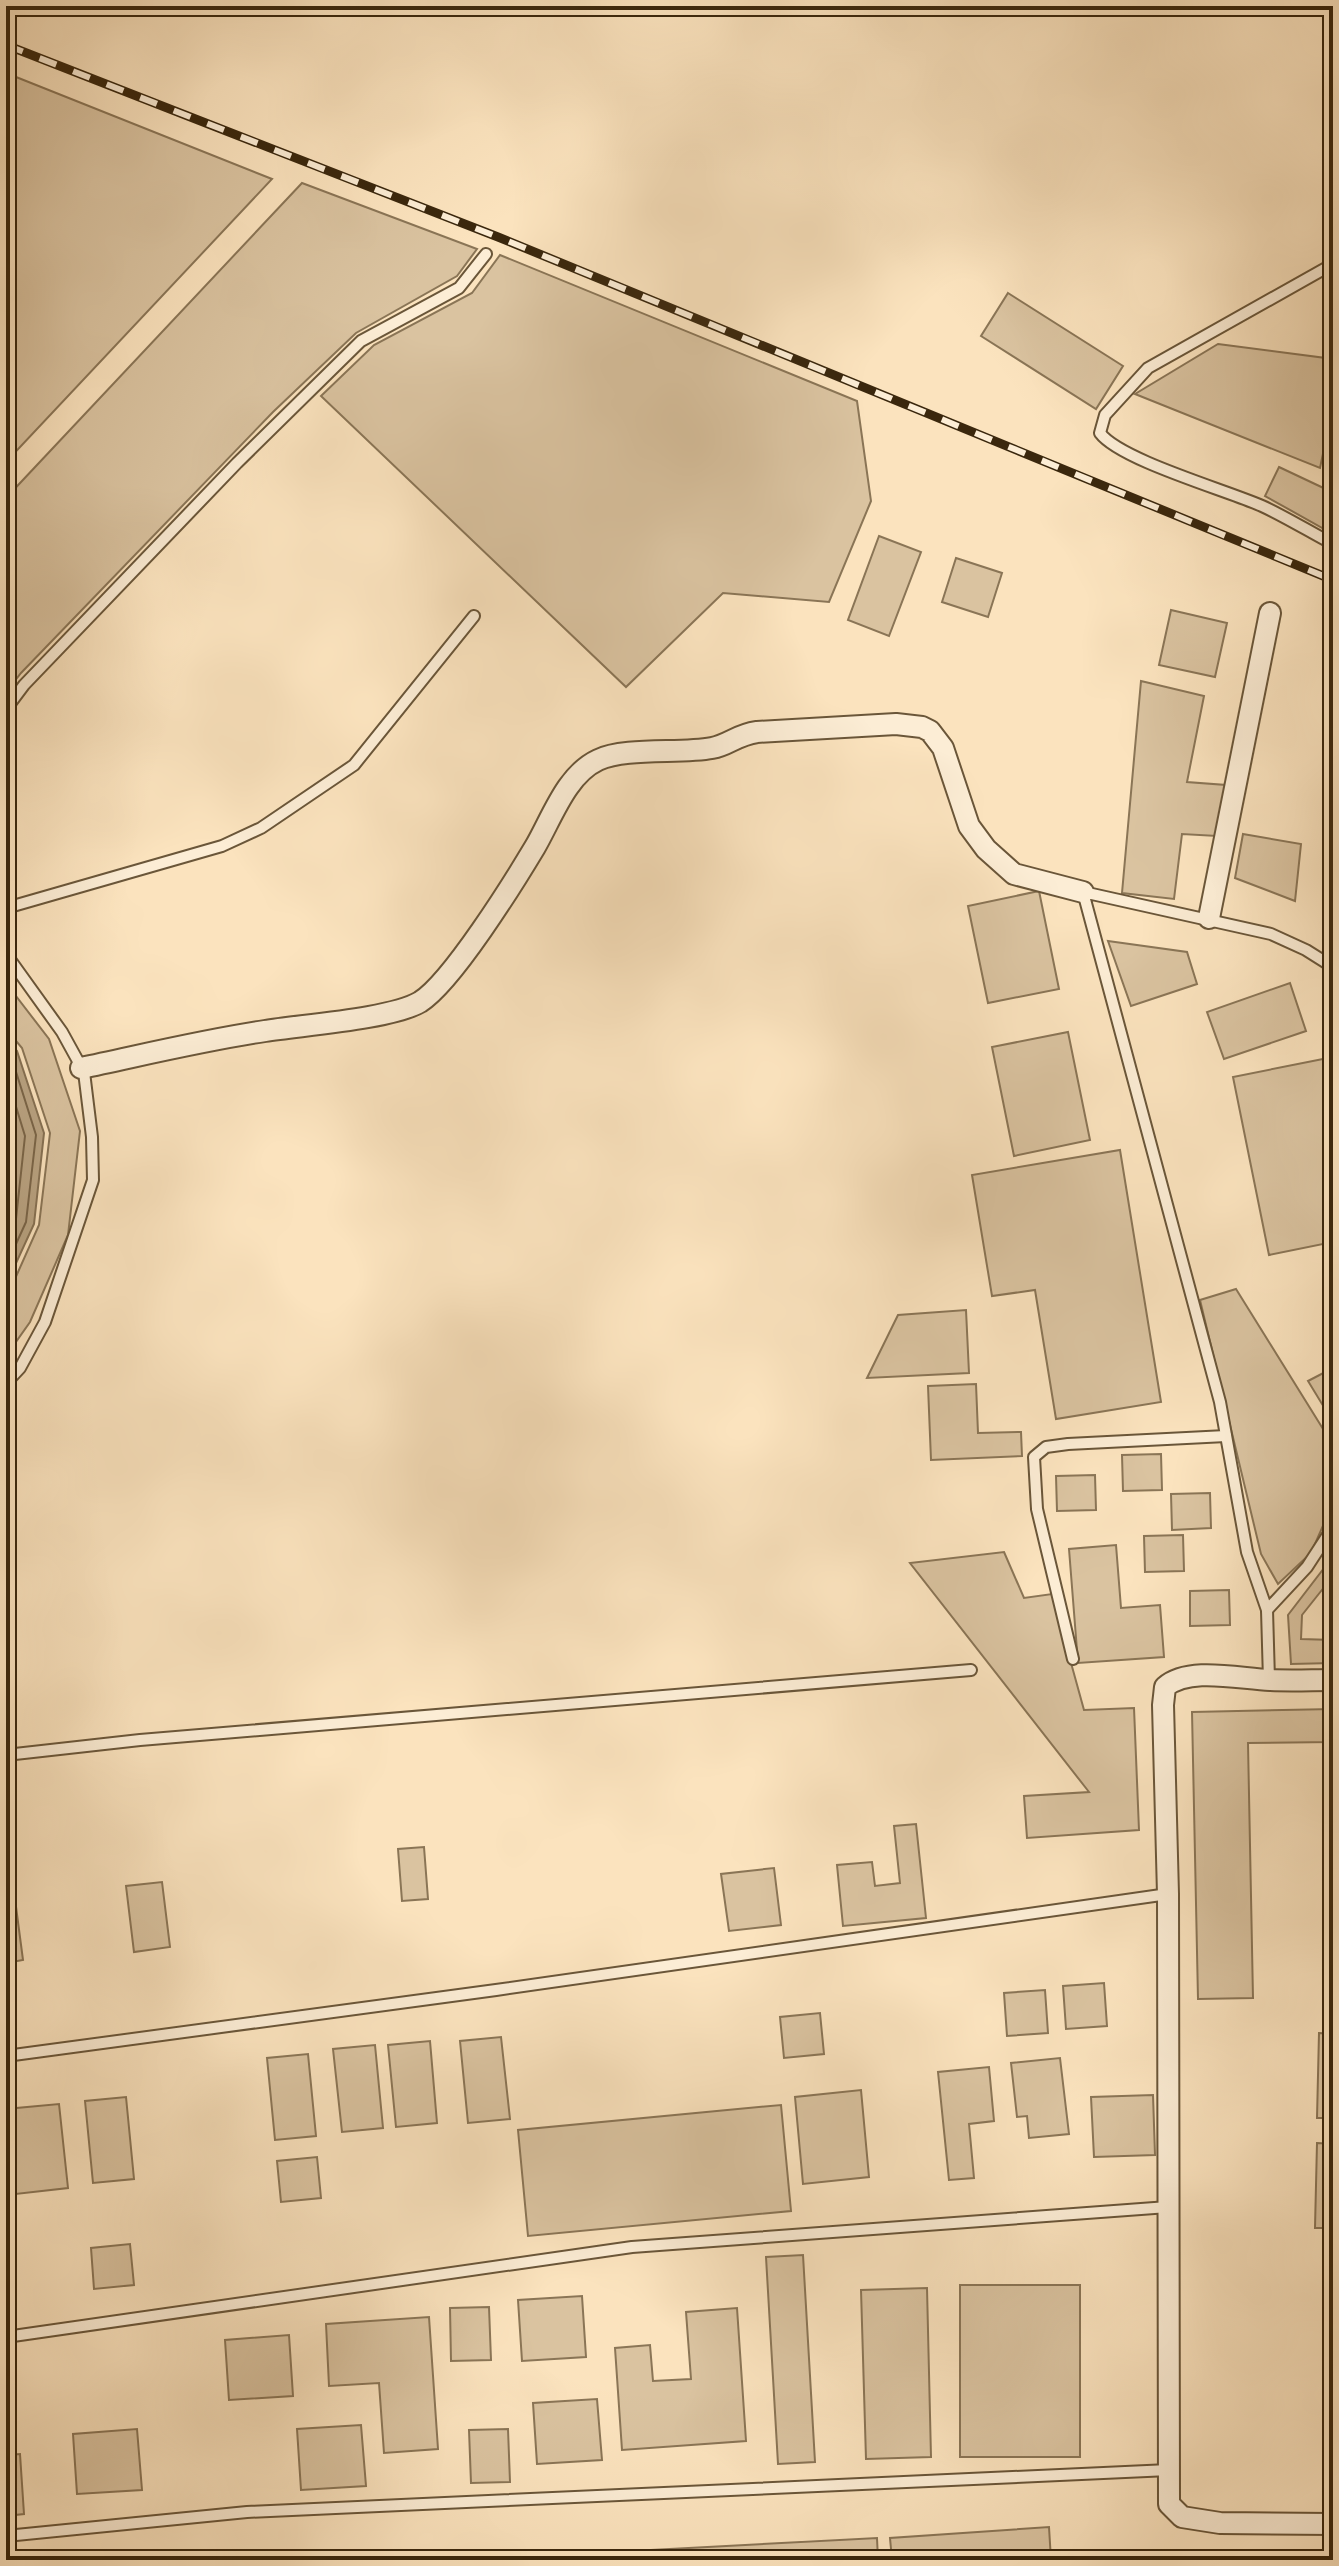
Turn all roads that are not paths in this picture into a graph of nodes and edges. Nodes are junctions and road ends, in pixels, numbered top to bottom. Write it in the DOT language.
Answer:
graph roads {
  1 [pos="486,254"];
  2 [pos="1333,264"];
  3 [pos="1333,544"];
  4 [pos="1270,613"];
  5 [pos="474,616"];
  6 [pos="6,709"];
  7 [pos="1083,892"];
  8 [pos="6,908"];
  9 [pos="1209,918"];
  10 [pos="6,954"];
  11 [pos="1333,967"];
  12 [pos="81,1068"];
  13 [pos="6,1383"];
  14 [pos="1226,1436"];
  15 [pos="1333,1527"];
  16 [pos="1267,1610"];
  17 [pos="1073,1659"];
  18 [pos="971,1670"];
  19 [pos="1269,1680"];
  20 [pos="1333,1680"];
  21 [pos="6,1755"];
  22 [pos="1168,1894"];
  23 [pos="6,2056"];
  24 [pos="1168,2207"];
  25 [pos="6,2337"];
  26 [pos="1169,2470"];
  27 [pos="1333,2524"];
  28 [pos="6,2536"];
  1 -- 6 [label="lane"];
  2 -- 3 [label="lane"];
  4 -- 9 [label="street"];
  5 -- 8 [label="lane"];
  7 -- 9 [label="lane"];
  7 -- 12 [label="street"];
  7 -- 14 [label="lane"];
  9 -- 11 [label="lane"];
  10 -- 12 [label="lane"];
  12 -- 13 [label="lane"];
  14 -- 16 [label="lane"];
  14 -- 17 [label="lane"];
  15 -- 16 [label="lane"];
  16 -- 19 [label="lane"];
  18 -- 21 [label="lane"];
  19 -- 20 [label="street"];
  19 -- 22 [label="street"];
  22 -- 23 [label="lane"];
  22 -- 24 [label="street"];
  24 -- 25 [label="lane"];
  24 -- 26 [label="street"];
  26 -- 27 [label="street"];
  26 -- 28 [label="lane"];
}
